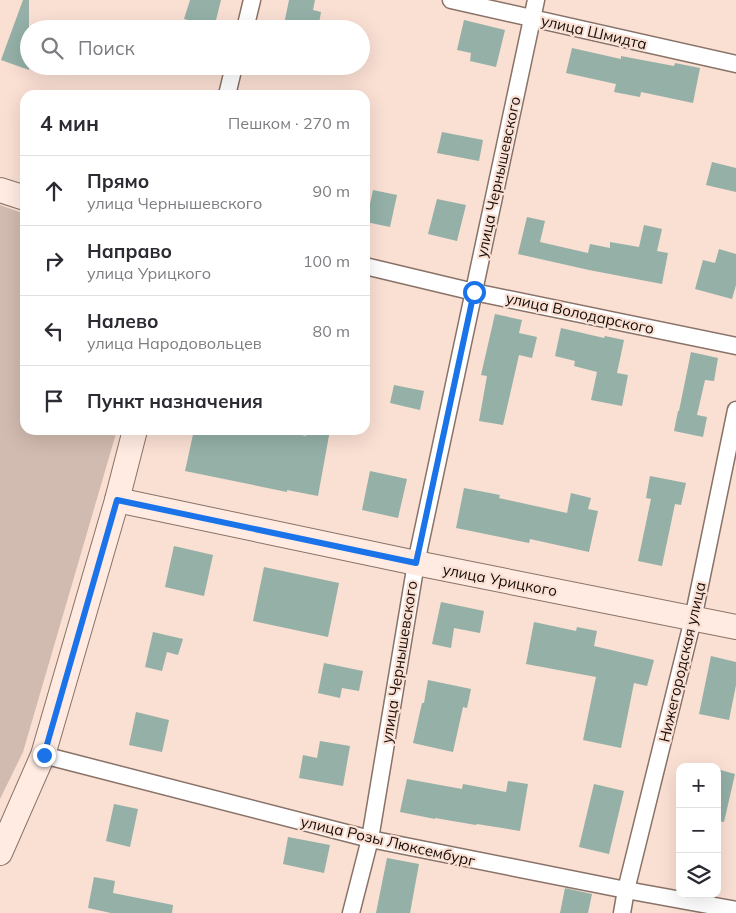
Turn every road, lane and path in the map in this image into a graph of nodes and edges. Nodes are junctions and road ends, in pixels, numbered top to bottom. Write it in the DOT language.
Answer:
graph roads {
  1 [pos="252,0"];
  2 [pos="451,0"];
  3 [pos="536,0"];
  4 [pos="531,18"];
  5 [pos="246,20"];
  6 [pos="736,64"];
  7 [pos="232,75"];
  8 [pos="228,90"];
  9 [pos="0,190"];
  10 [pos="20,196"];
  11 [pos="370,267"];
  12 [pos="474,292"];
  13 [pos="736,346"];
  14 [pos="736,410"];
  15 [pos="135,435"];
  16 [pos="117,500"];
  17 [pos="416,563"];
  18 [pos="693,619"];
  19 [pos="736,627"];
  20 [pos="44,755"];
  21 [pos="370,839"];
  22 [pos="0,853"];
  23 [pos="626,890"];
  24 [pos="736,910"];
  25 [pos="351,913"];
  26 [pos="622,913"];
  1 -- 5 [label="street"];
  2 -- 4 [label="street, улица Шмидта"];
  3 -- 4 [label="street, улица Чернышевского"];
  4 -- 6 [label="street, улица Шмидта"];
  4 -- 12 [label="street, улица Чернышевского"];
  7 -- 8 [label="street"];
  9 -- 10 [label="street"];
  11 -- 12 [label="street, улица Володарского"];
  12 -- 13 [label="street, улица Володарского"];
  12 -- 17 [label="street, улица Чернышевского"];
  14 -- 18 [label="street, Нижегородская улица"];
  15 -- 16 [label="street"];
  16 -- 17 [label="street, улица Урицкого"];
  16 -- 20 [label="street"];
  17 -- 18 [label="street, улица Урицкого"];
  17 -- 21 [label="street, улица Чернышевского"];
  18 -- 19 [label="street, улица Урицкого"];
  18 -- 23 [label="street, Нижегородская улица"];
  20 -- 21 [label="street, улица Розы Люксембург"];
  20 -- 22 [label="street"];
  21 -- 23 [label="street, улица Розы Люксембург"];
  21 -- 25 [label="street, улица Чернышевского"];
  23 -- 24 [label="street, улица Розы Люксембург"];
  23 -- 26 [label="street, Нижегородская улица"];
}
